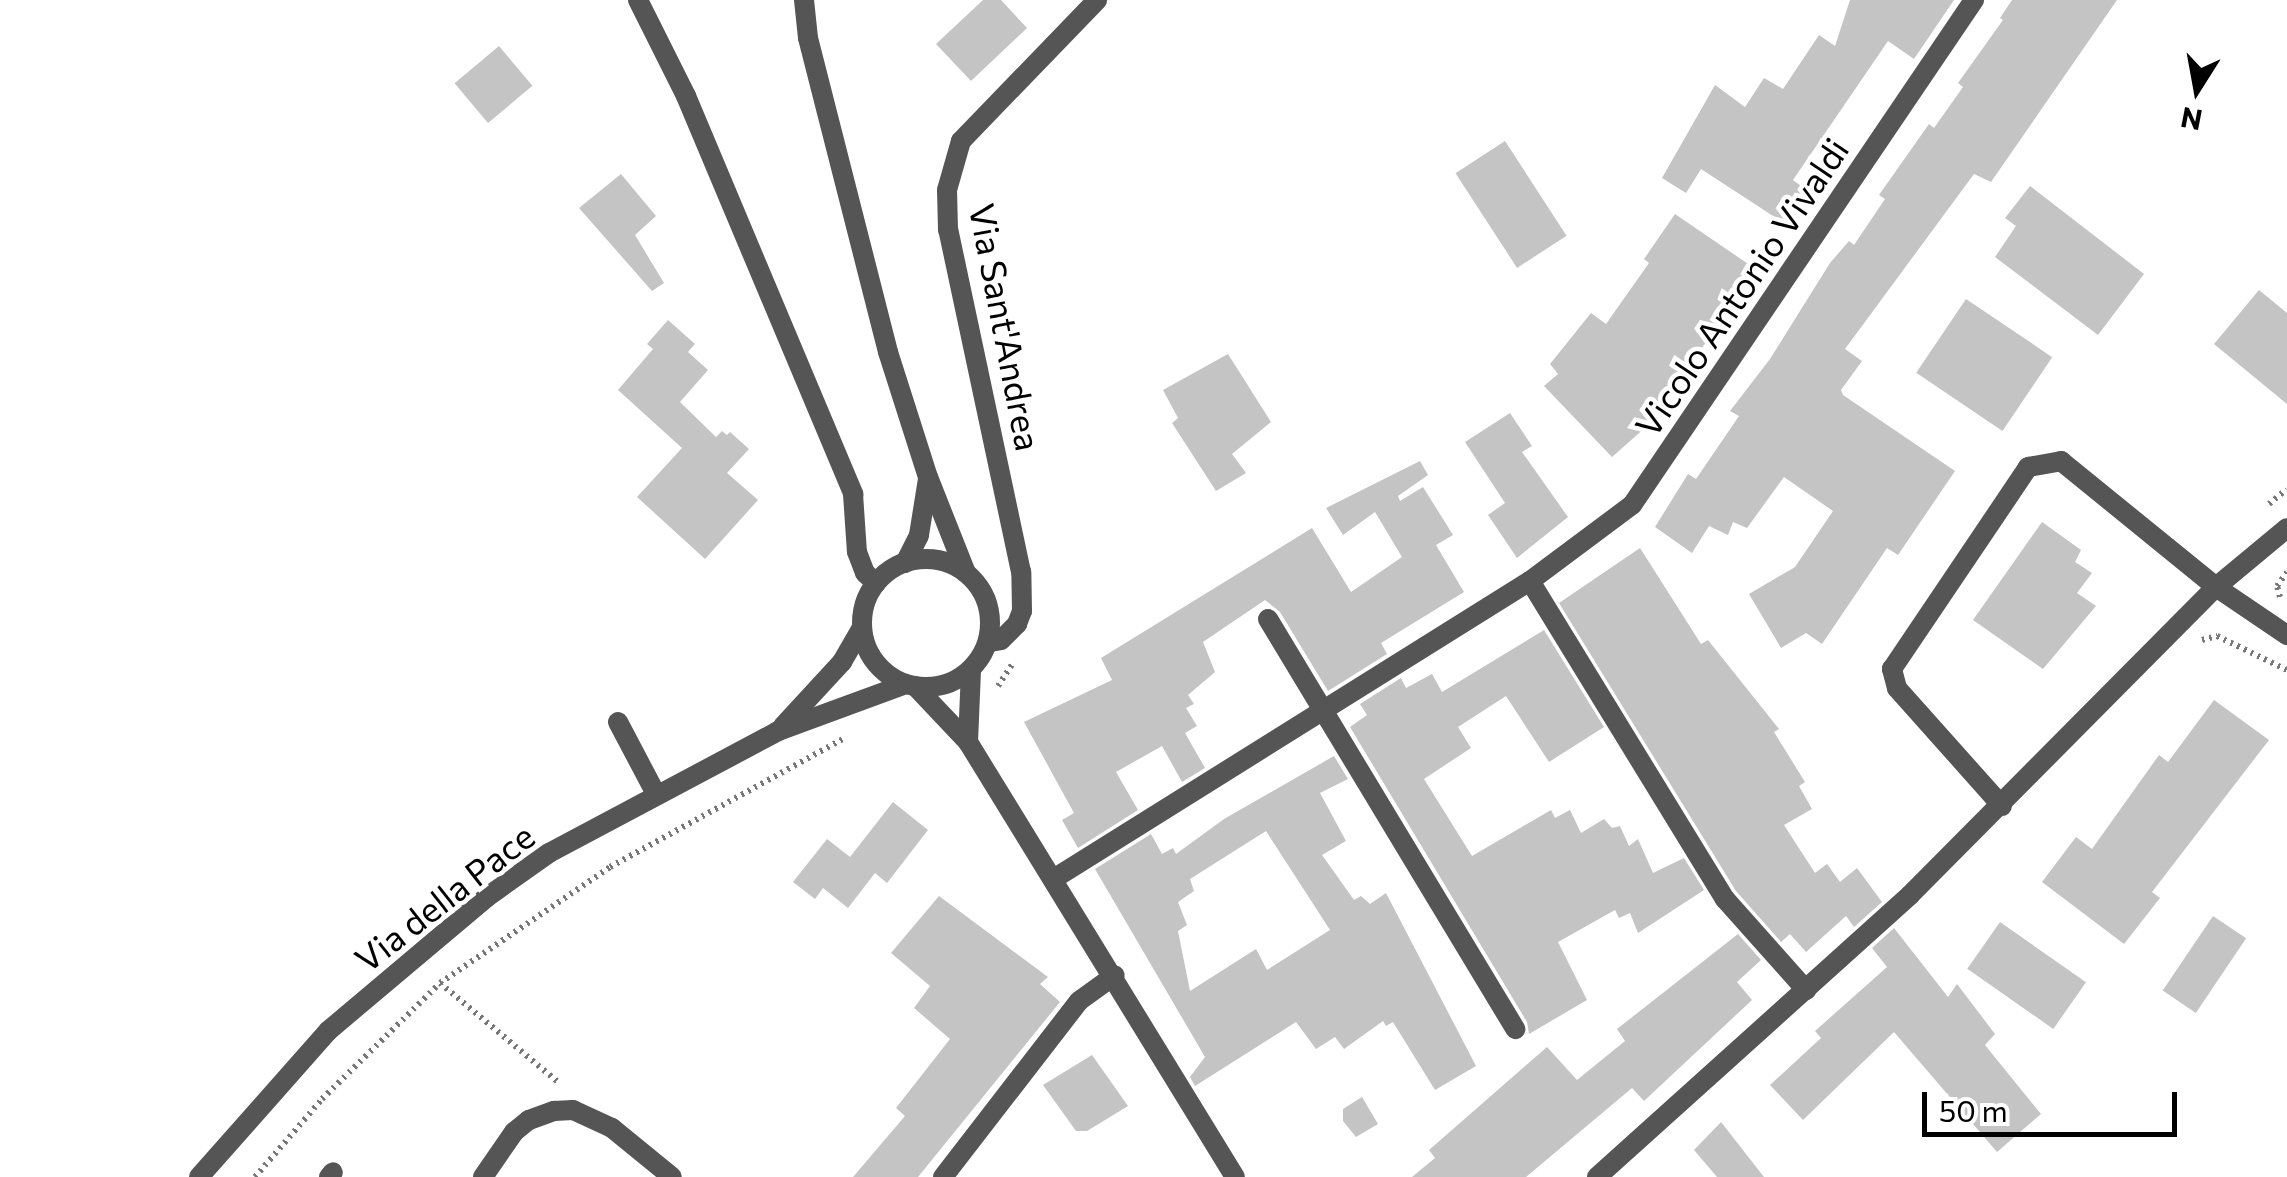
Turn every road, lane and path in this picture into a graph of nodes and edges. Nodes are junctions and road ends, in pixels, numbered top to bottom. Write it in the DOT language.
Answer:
graph roads {
  1 [pos="638,0"];
  2 [pos="804,0"];
  3 [pos="1096,0"];
  4 [pos="1974,0"];
  5 [pos="928,477"];
  6 [pos="2287,528"];
  7 [pos="905,562"];
  8 [pos="2287,572"];
  9 [pos="966,573"];
  10 [pos="1530,581"];
  11 [pos="876,584"];
  12 [pos="2216,587"];
  13 [pos="2285,612"];
  14 [pos="1268,619"];
  15 [pos="1017,624"];
  16 [pos="862,628"];
  17 [pos="2287,635"];
  18 [pos="988,642"];
  19 [pos="2188,654"];
  20 [pos="972,669"];
  21 [pos="2287,670"];
  22 [pos="910,685"];
  23 [pos="994,694"];
  24 [pos="1324,712"];
  25 [pos="618,722"];
  26 [pos="862,728"];
  27 [pos="778,731"];
  28 [pos="968,742"];
  29 [pos="656,794"];
  30 [pos="2002,806"];
  31 [pos="1055,878"];
  32 [pos="1115,976"];
  33 [pos="440,983"];
  34 [pos="1806,990"];
  35 [pos="1515,1029"];
  36 [pos="573,1110"];
  37 [pos="1233,1176"];
  38 [pos="200,1177"];
  39 [pos="255,1177"];
  40 [pos="484,1177"];
  41 [pos="672,1177"];
  42 [pos="944,1177"];
  43 [pos="1597,1177"];
  1 -- 11 [label="street"];
  2 -- 5 [label="street"];
  3 -- 15 [label="street, Via Sant'Andrea"];
  4 -- 10 [label="street, Vicolo Antonio Vivaldi"];
  5 -- 7 [label="street"];
  5 -- 9 [label="street"];
  6 -- 12 [label="street"];
  7 -- 9 [label="street"];
  7 -- 11 [label="street"];
  8 -- 13 [label="path"];
  9 -- 18 [label="street"];
  10 -- 24 [label="street, Vicolo Antonio Vivaldi"];
  10 -- 34 [label="street"];
  11 -- 16 [label="street"];
  12 -- 17 [label="street"];
  12 -- 30 [label="street"];
  12 -- 30 [label="street"];
  14 -- 24 [label="street"];
  15 -- 18 [label="street"];
  15 -- 23 [label="path"];
  16 -- 22 [label="street"];
  16 -- 27 [label="street, Via della Pace"];
  18 -- 20 [label="street"];
  19 -- 21 [label="path"];
  20 -- 22 [label="street"];
  20 -- 28 [label="street"];
  22 -- 27 [label="street, Via della Pace"];
  22 -- 28 [label="street"];
  24 -- 31 [label="street, Vicolo Antonio Vivaldi"];
  24 -- 35 [label="street"];
  25 -- 29 [label="street"];
  26 -- 33 [label="path"];
  27 -- 29 [label="street, Via della Pace"];
  28 -- 31 [label="street"];
  29 -- 38 [label="street, Via della Pace"];
  30 -- 34 [label="street"];
  31 -- 32 [label="street"];
  32 -- 37 [label="street"];
  32 -- 42 [label="street"];
  33 -- 36 [label="path"];
  33 -- 39 [label="path"];
  34 -- 43 [label="street"];
  36 -- 40 [label="street"];
  36 -- 41 [label="street"];
}
